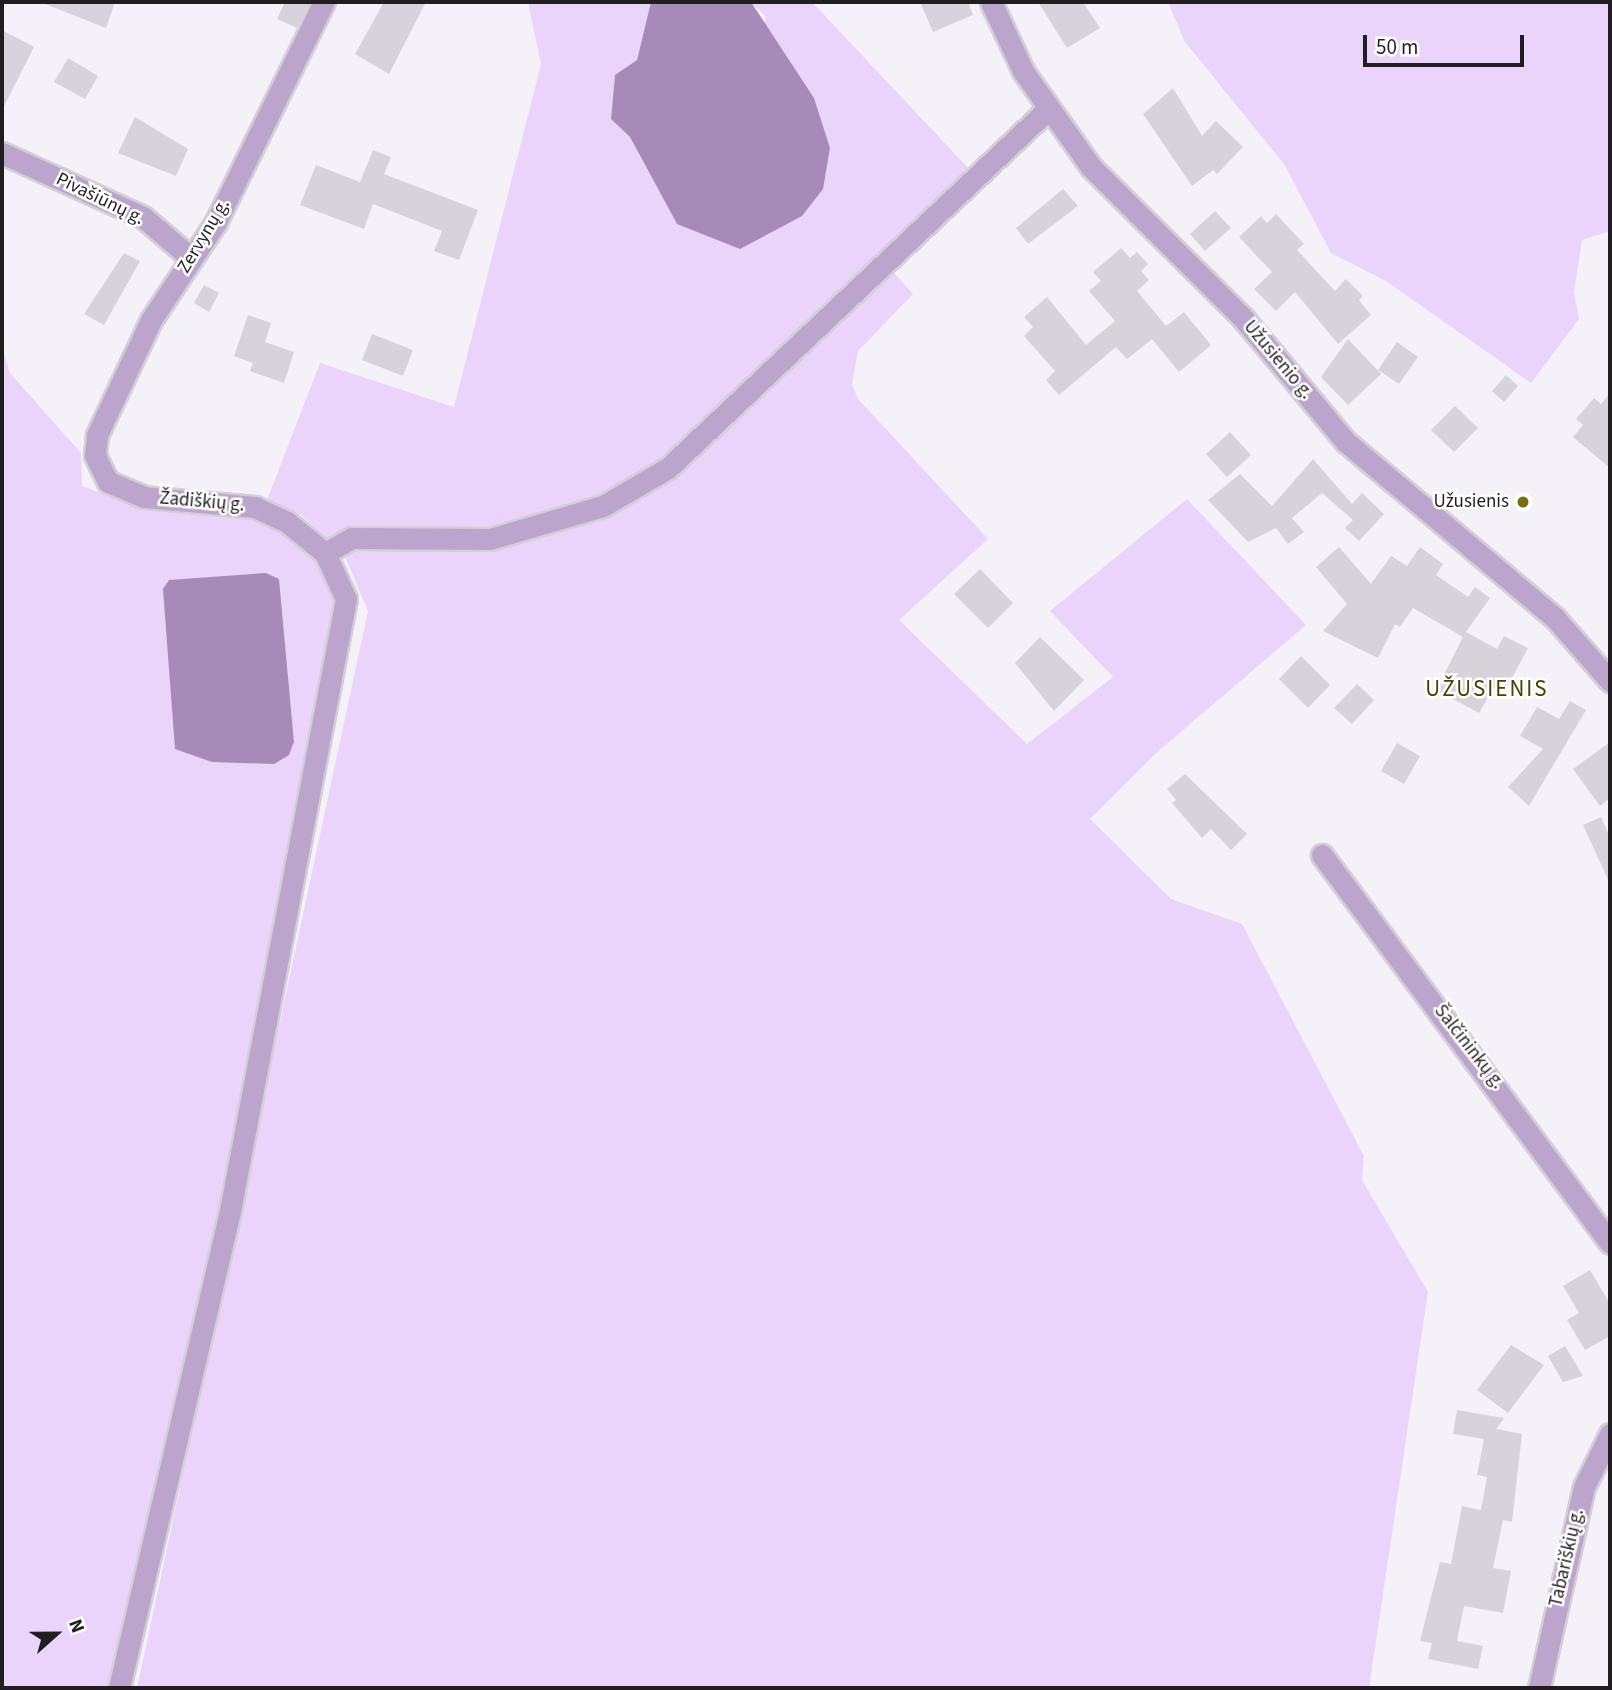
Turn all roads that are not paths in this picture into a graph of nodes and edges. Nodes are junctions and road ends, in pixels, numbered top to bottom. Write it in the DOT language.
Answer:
graph roads {
  1 [pos="324,2"];
  2 [pos="991,2"];
  3 [pos="1048,108"];
  4 [pos="2,153"];
  5 [pos="191,258"];
  6 [pos="99,471"];
  7 [pos="325,553"];
  8 [pos="1610,681"];
  9 [pos="1322,855"];
  10 [pos="1610,1242"];
  11 [pos="1610,1434"];
  12 [pos="120,1688"];
  13 [pos="1538,1688"];
  1 -- 5 [label="street, Zervynų g."];
  2 -- 3 [label="street, Užusienio g."];
  3 -- 7 [label="street"];
  3 -- 8 [label="street, Užusienio g."];
  4 -- 5 [label="street, Pivašiūnų g."];
  5 -- 6 [label="street, Zervynų g."];
  6 -- 7 [label="street, Žadiškių g."];
  7 -- 12 [label="street, Žadiškių g."];
  9 -- 10 [label="street, Šalčininkų g."];
  11 -- 13 [label="street, Tabariškių g."];
}
